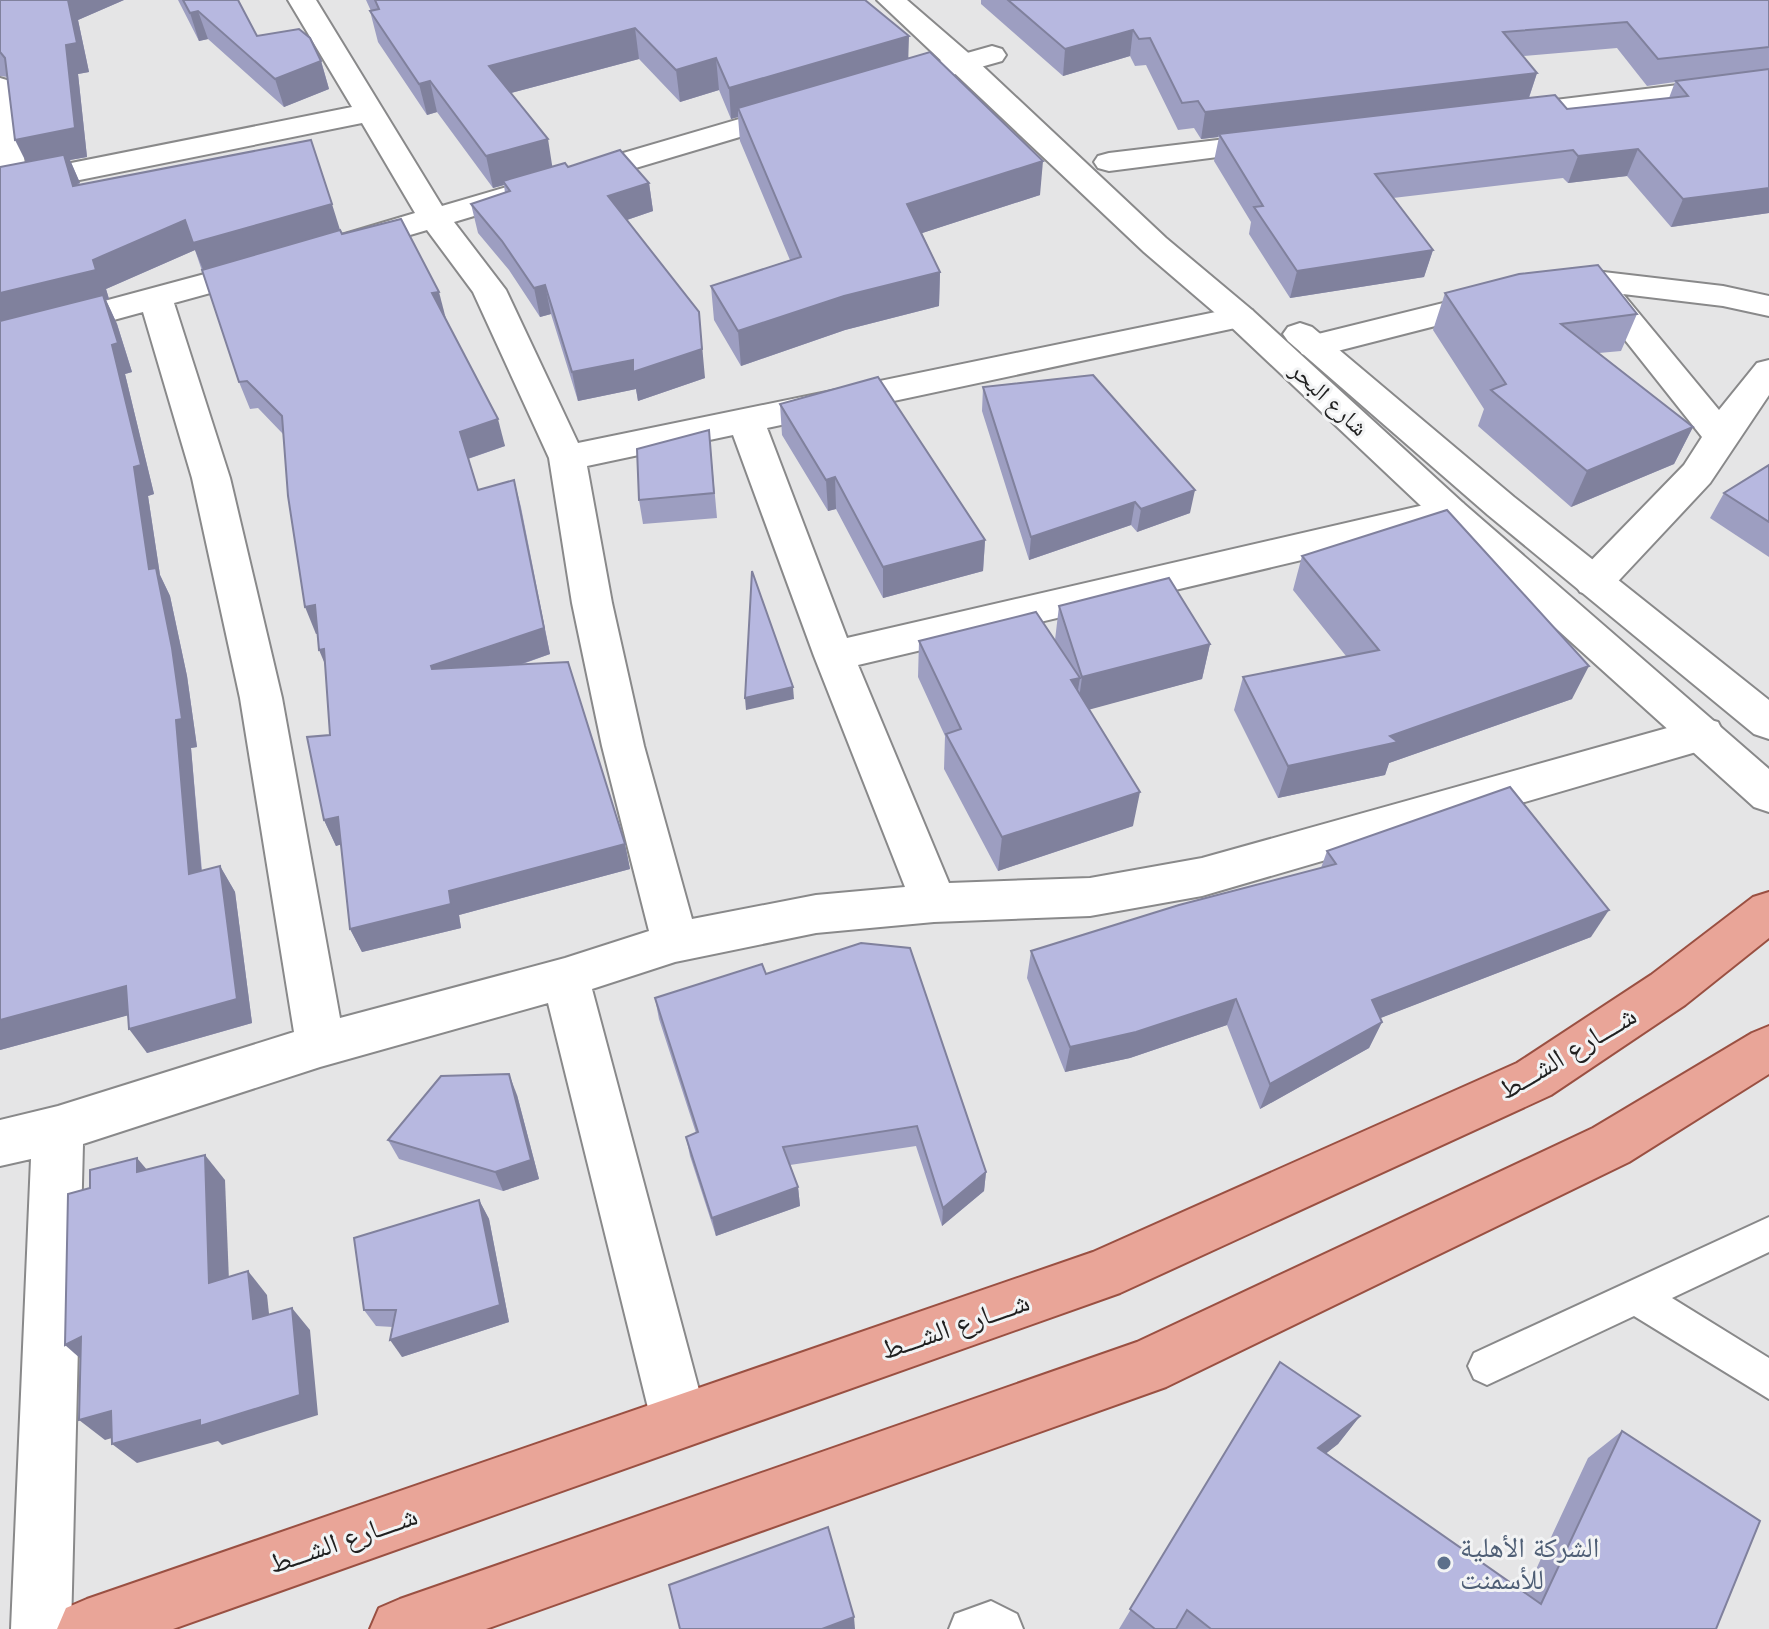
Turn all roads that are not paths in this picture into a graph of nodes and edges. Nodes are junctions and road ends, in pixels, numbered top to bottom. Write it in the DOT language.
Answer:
graph roads {
  1 [pos="302,0"];
  2 [pos="891,0"];
  3 [pos="931,0"];
  4 [pos="977,59"];
  5 [pos="1769,83"];
  6 [pos="890,84"];
  7 [pos="0,87"];
  8 [pos="831,101"];
  9 [pos="368,113"];
  10 [pos="1470,119"];
  11 [pos="1298,140"];
  12 [pos="1109,162"];
  13 [pos="6,185"];
  14 [pos="434,218"];
  15 [pos="1595,281"];
  16 [pos="156,300"];
  17 [pos="1769,306"];
  18 [pos="1240,317"];
  19 [pos="0,340"];
  20 [pos="1314,346"];
  21 [pos="1769,371"];
  22 [pos="746,420"];
  23 [pos="1721,436"];
  24 [pos="567,458"];
  25 [pos="1450,512"];
  26 [pos="1594,582"];
  27 [pos="834,656"];
  28 [pos="1769,723"];
  29 [pos="1703,734"];
  30 [pos="1769,795"];
  31 [pos="934,903"];
  32 [pos="1769,911"];
  33 [pos="675,942"];
  34 [pos="565,978"];
  35 [pos="320,1045"];
  36 [pos="1769,1048"];
  37 [pos="58,1129"];
  38 [pos="0,1143"];
  39 [pos="1769,1234"];
  40 [pos="1636,1296"];
  41 [pos="1487,1366"];
  42 [pos="1769,1380"];
  43 [pos="679,1420"];
  44 [pos="41,1629"];
  45 [pos="87,1629"];
  46 [pos="400,1629"];
  47 [pos="970,1629"];
  48 [pos="1002,1629"];
  1 -- 9 [label="street"];
  2 -- 4 [label="street, شارع البحر"];
  3 -- 4 [label="street, شارع البحر"];
  4 -- 6 [label="street"];
  4 -- 12 [label="street, شارع البحر"];
  4 -- 18 [label="street, شارع البحر"];
  5 -- 10 [label="street"];
  7 -- 13 [label="street"];
  8 -- 14 [label="street"];
  9 -- 13 [label="street"];
  9 -- 14 [label="street"];
  11 -- 12 [label="street"];
  12 -- 20 [label="street, شارع البحر"];
  14 -- 16 [label="street"];
  14 -- 24 [label="street"];
  15 -- 17 [label="street"];
  15 -- 20 [label="street"];
  15 -- 23 [label="street"];
  16 -- 19 [label="street"];
  16 -- 35 [label="street"];
  18 -- 22 [label="street"];
  18 -- 25 [label="street, شارع البحر"];
  20 -- 26 [label="street, شارع البحر"];
  21 -- 23 [label="street"];
  22 -- 24 [label="street"];
  22 -- 27 [label="street"];
  23 -- 26 [label="street"];
  24 -- 33 [label="street"];
  25 -- 27 [label="street"];
  25 -- 29 [label="street, شارع البحر"];
  26 -- 28 [label="street, شارع البحر"];
  27 -- 31 [label="street"];
  29 -- 30 [label="street, شارع البحر"];
  29 -- 31 [label="street"];
  31 -- 33 [label="street"];
  32 -- 43 [label="main road, شــــارع الشـــط"];
  33 -- 34 [label="street"];
  34 -- 35 [label="street"];
  34 -- 43 [label="street"];
  35 -- 37 [label="street"];
  36 -- 46 [label="main road"];
  37 -- 38 [label="street"];
  37 -- 44 [label="street"];
  39 -- 40 [label="lane"];
  40 -- 41 [label="lane"];
  40 -- 42 [label="lane"];
  43 -- 45 [label="main road, شــــارع الشـــط"];
  47 -- 48 [label="lane"];
}
